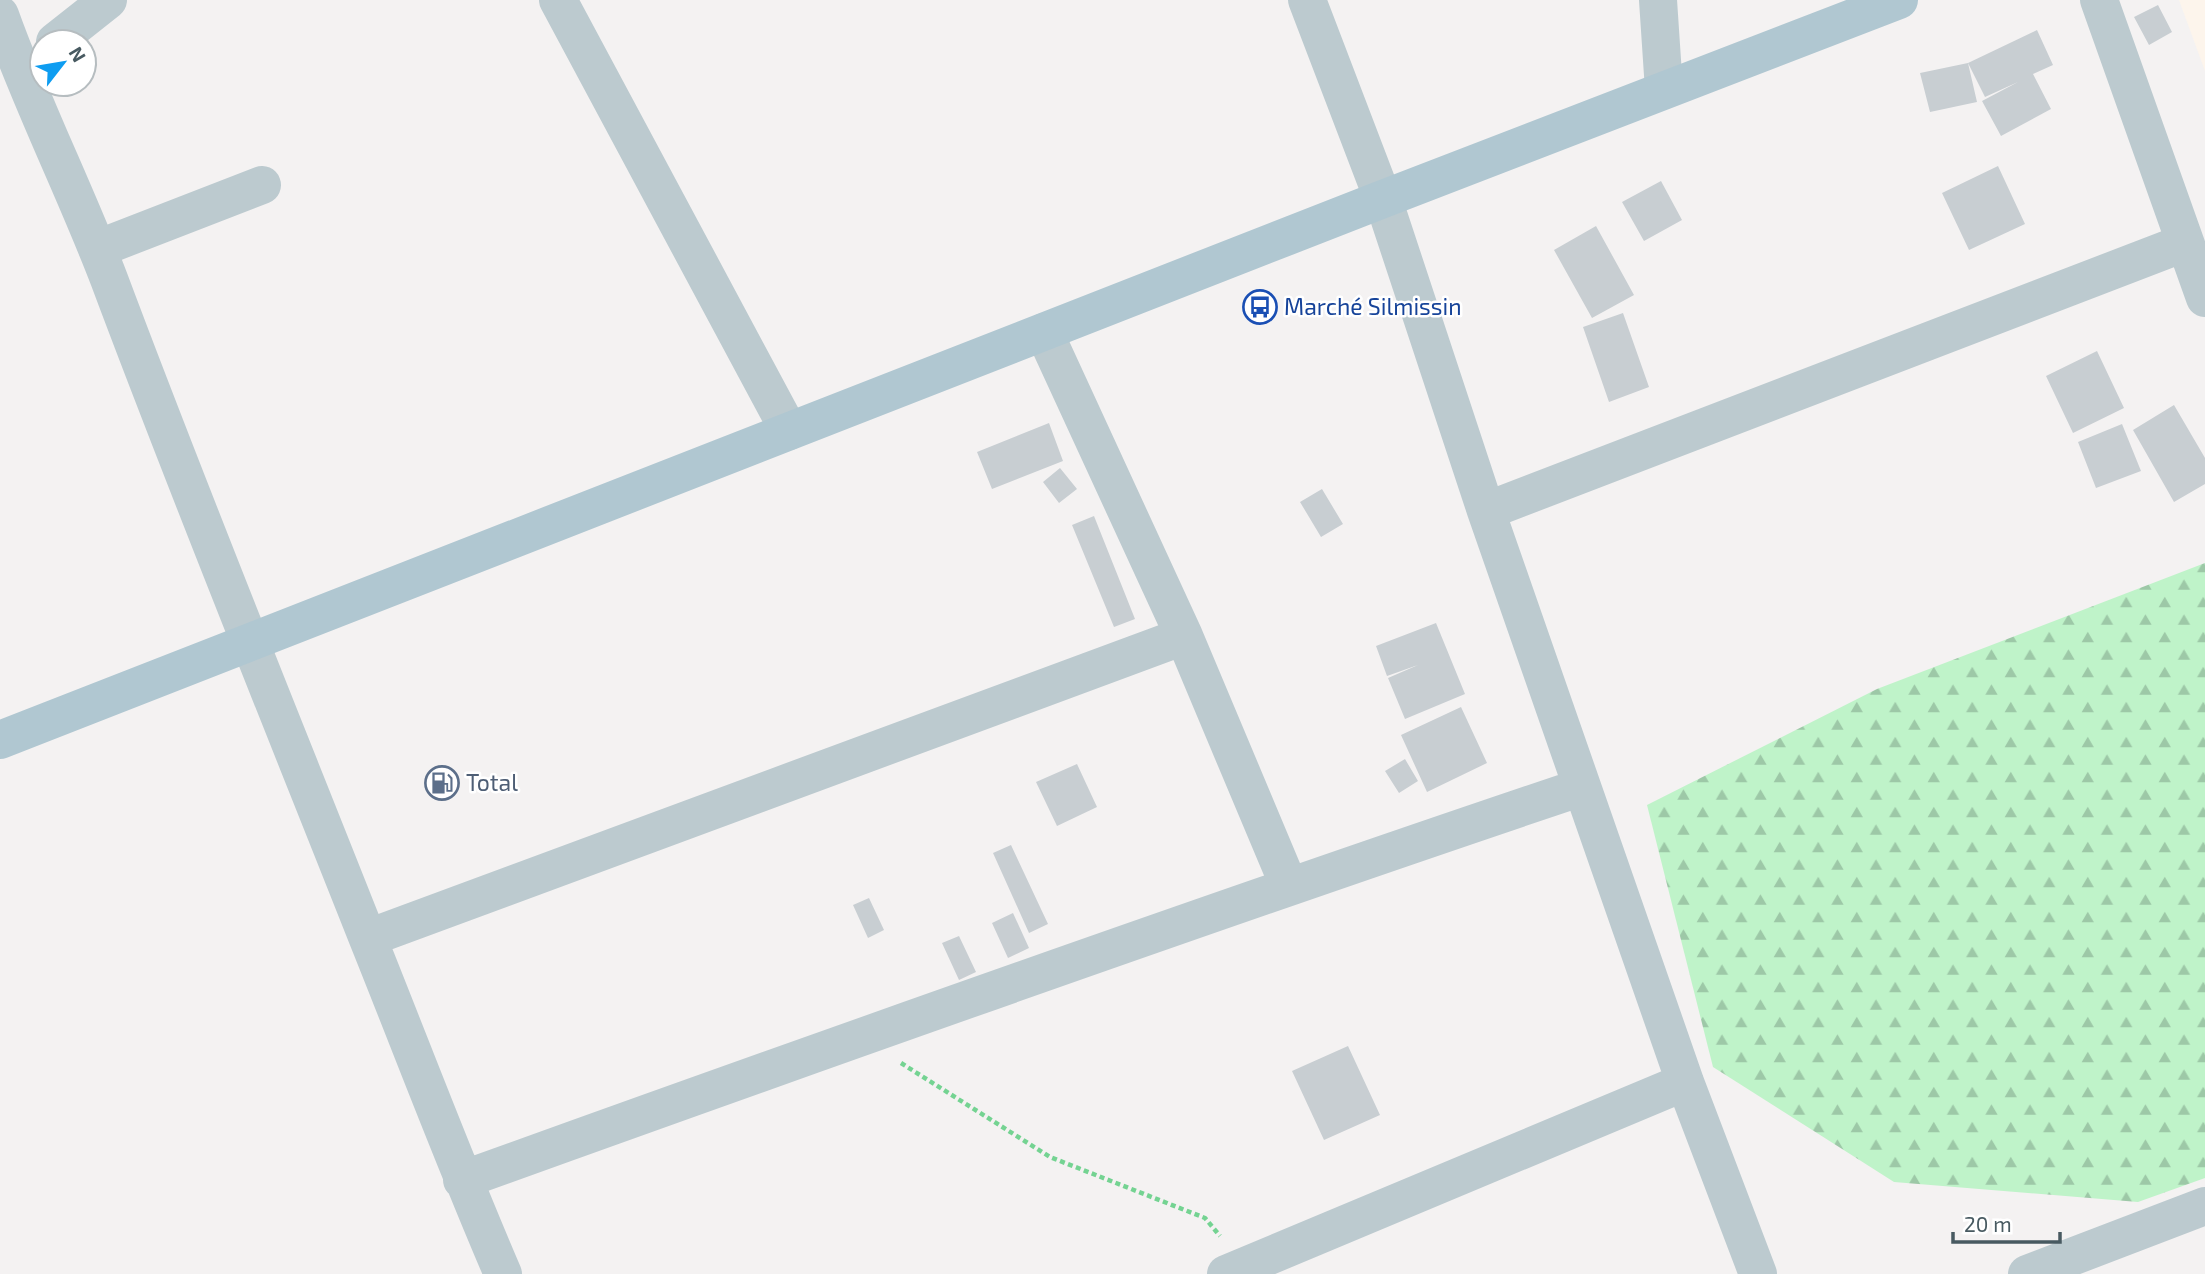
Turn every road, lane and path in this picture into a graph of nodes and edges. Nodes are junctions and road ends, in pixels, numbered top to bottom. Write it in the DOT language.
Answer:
graph roads {
  1 [pos="108,0"];
  2 [pos="558,0"];
  3 [pos="1307,0"];
  4 [pos="1658,0"];
  5 [pos="1899,0"];
  6 [pos="2099,0"];
  7 [pos="0,15"];
  8 [pos="73,28"];
  9 [pos="28,57"];
  10 [pos="1664,90"];
  11 [pos="44,98"];
  12 [pos="262,185"];
  13 [pos="1383,199"];
  14 [pos="2184,243"];
  15 [pos="97,248"];
  16 [pos="2205,298"];
  17 [pos="1044,332"];
  18 [pos="789,431"];
  19 [pos="1486,511"];
  20 [pos="1184,636"];
  21 [pos="249,643"];
  22 [pos="0,740"];
  23 [pos="1582,787"];
  24 [pos="1289,886"];
  25 [pos="368,938"];
  26 [pos="859,1037"];
  27 [pos="1685,1082"];
  28 [pos="462,1180"];
  29 [pos="2205,1206"];
  30 [pos="1240,1271"];
  31 [pos="503,1274"];
  32 [pos="1758,1274"];
  33 [pos="2028,1274"];
  1 -- 8 [label="street"];
  2 -- 18 [label="street"];
  3 -- 13 [label="street"];
  4 -- 10 [label="street"];
  5 -- 10 [label="main road"];
  6 -- 14 [label="street"];
  7 -- 9 [label="street"];
  10 -- 13 [label="main road"];
  11 -- 15 [label="street"];
  12 -- 15 [label="street"];
  13 -- 17 [label="main road"];
  13 -- 19 [label="street"];
  14 -- 16 [label="street"];
  14 -- 19 [label="street"];
  15 -- 21 [label="street"];
  17 -- 18 [label="main road"];
  17 -- 20 [label="street"];
  18 -- 21 [label="main road"];
  19 -- 23 [label="street"];
  20 -- 24 [label="street"];
  20 -- 25 [label="street"];
  21 -- 22 [label="main road"];
  21 -- 25 [label="street"];
  23 -- 24 [label="street"];
  23 -- 27 [label="street"];
  24 -- 26 [label="street"];
  25 -- 28 [label="street"];
  26 -- 28 [label="street"];
  26 -- 30 [label="path"];
  27 -- 30 [label="street"];
  27 -- 32 [label="street"];
  28 -- 31 [label="street"];
  29 -- 33 [label="street"];
}
